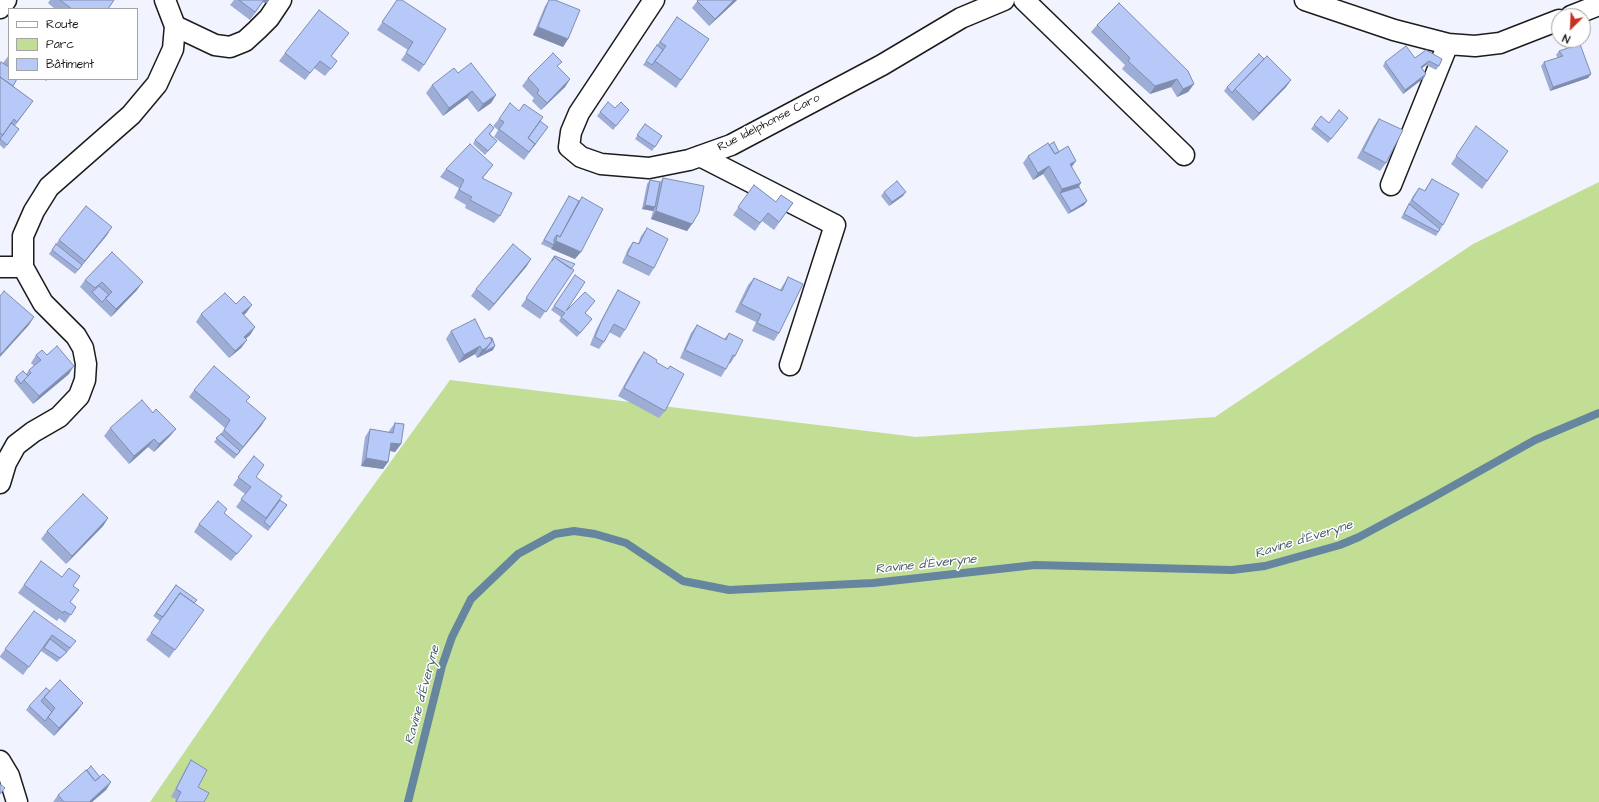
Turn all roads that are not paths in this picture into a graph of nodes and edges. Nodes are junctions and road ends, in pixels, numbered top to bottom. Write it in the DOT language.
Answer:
graph roads {
  1 [pos="6,0"];
  2 [pos="165,0"];
  3 [pos="281,0"];
  4 [pos="654,0"];
  5 [pos="1004,0"];
  6 [pos="1024,0"];
  7 [pos="1305,0"];
  8 [pos="0,8"];
  9 [pos="1551,23"];
  10 [pos="175,26"];
  11 [pos="1448,44"];
  12 [pos="700,156"];
  13 [pos="1184,156"];
  14 [pos="1392,185"];
  15 [pos="0,267"];
  16 [pos="23,267"];
  17 [pos="790,365"];
  18 [pos="0,483"];
  19 [pos="0,761"];
  20 [pos="17,802"];
  1 -- 8 [label="street"];
  2 -- 10 [label="street"];
  3 -- 10 [label="street"];
  4 -- 12 [label="street, Rue Idelphonse Caro"];
  5 -- 12 [label="street, Rue Idelphonse Caro"];
  6 -- 13 [label="street"];
  7 -- 11 [label="street"];
  9 -- 11 [label="street"];
  10 -- 16 [label="street"];
  11 -- 14 [label="street"];
  12 -- 17 [label="street"];
  15 -- 16 [label="street"];
  16 -- 18 [label="street"];
  19 -- 20 [label="street"];
}
